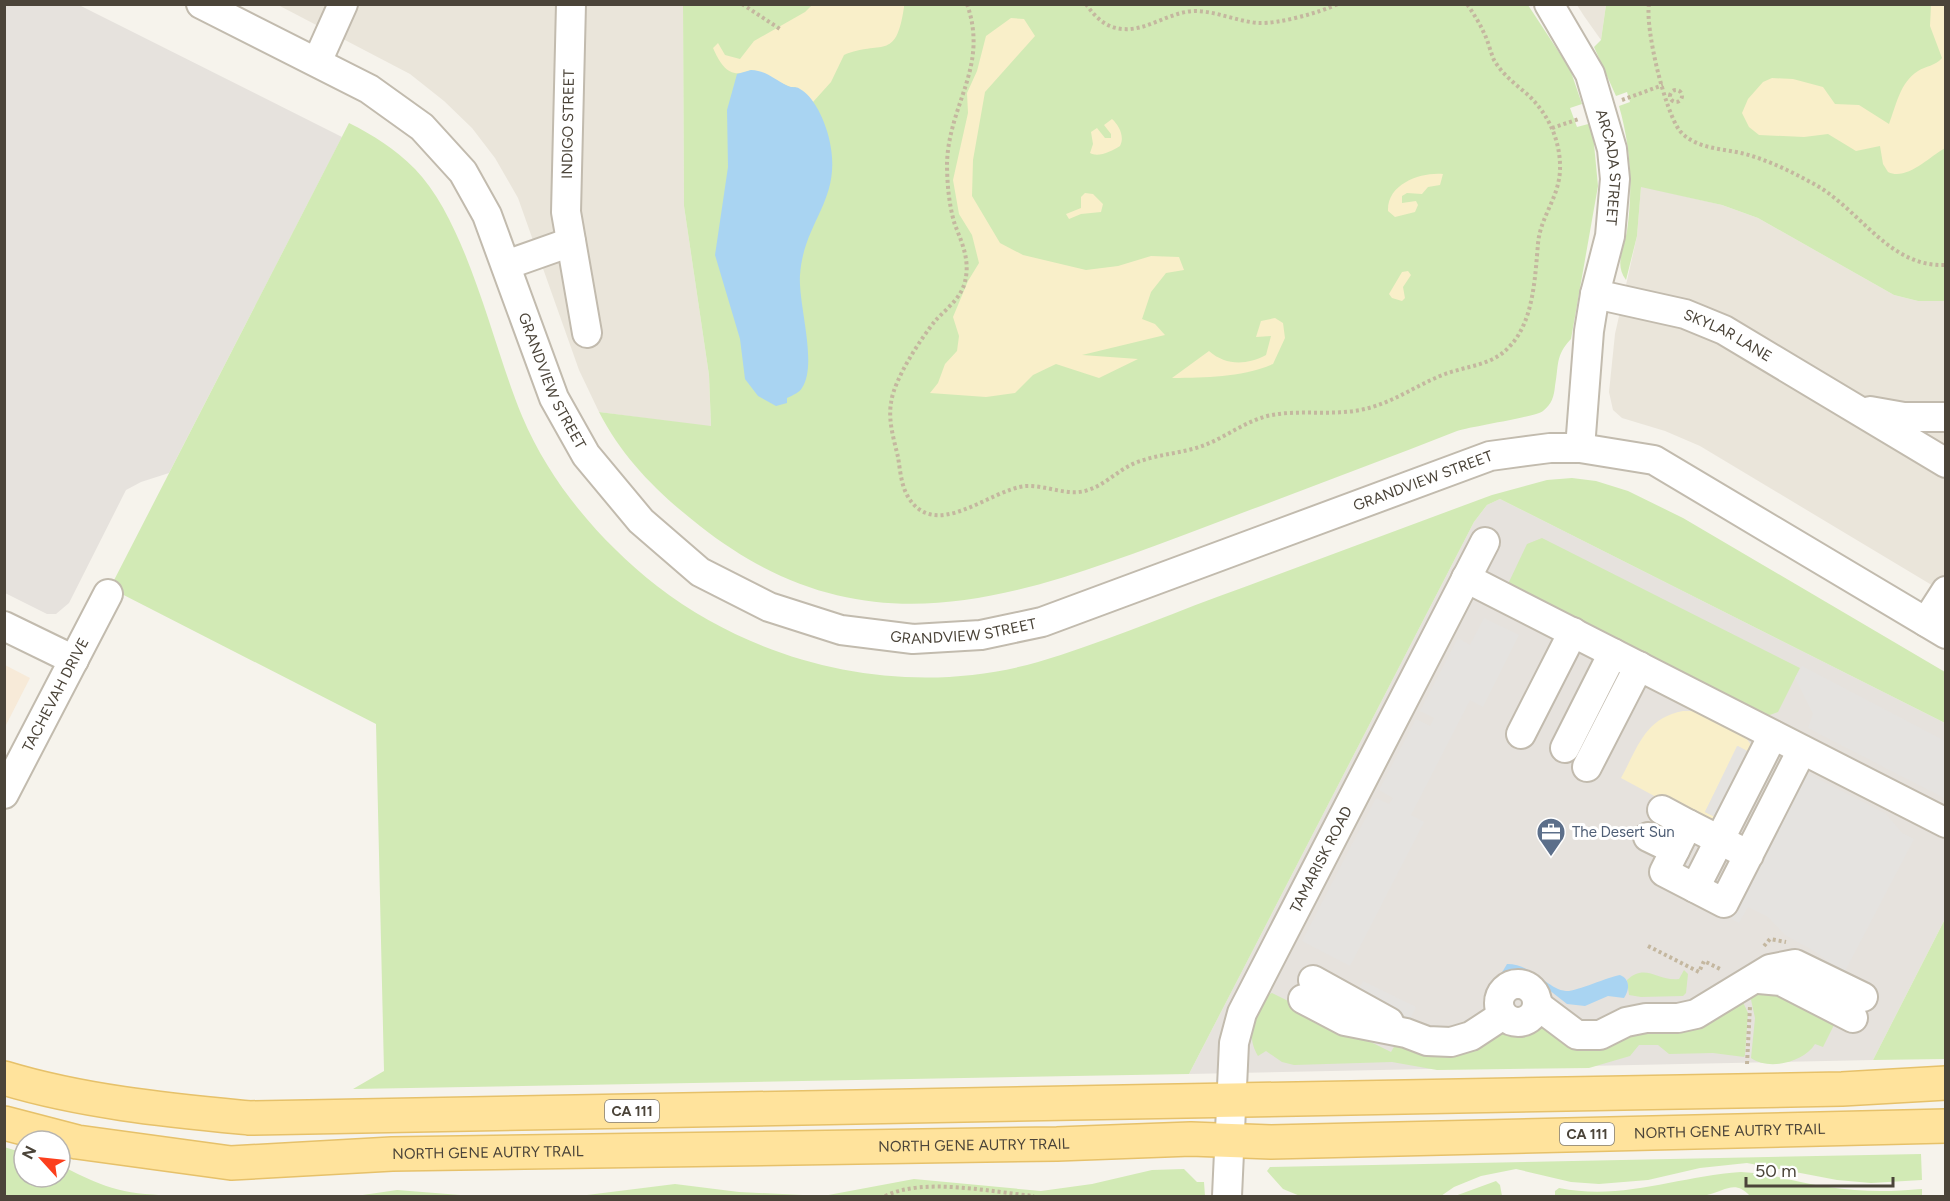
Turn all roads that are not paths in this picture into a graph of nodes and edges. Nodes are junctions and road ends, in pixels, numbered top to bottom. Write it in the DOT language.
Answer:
graph roads {
  1 [pos="201,4"];
  2 [pos="342,4"];
  3 [pos="571,4"];
  4 [pos="1549,4"];
  5 [pos="317,63"];
  6 [pos="571,242"];
  7 [pos="506,265"];
  8 [pos="1594,294"];
  9 [pos="587,333"];
  10 [pos="1849,405"];
  11 [pos="1946,417"];
  12 [pos="1580,448"];
  13 [pos="1946,464"];
  14 [pos="1485,542"];
  15 [pos="1466,578"];
  16 [pos="1946,591"];
  17 [pos="108,594"];
  18 [pos="4,626"];
  19 [pos="1936,628"];
  20 [pos="1573,632"];
  21 [pos="1613,653"];
  22 [pos="74,660"];
  23 [pos="1639,666"];
  24 [pos="1521,734"];
  25 [pos="1773,735"];
  26 [pos="1565,748"];
  27 [pos="1802,750"];
  28 [pos="1587,767"];
  29 [pos="4,794"];
  30 [pos="1946,822"];
  31 [pos="1720,840"];
  32 [pos="1679,841"];
  33 [pos="1749,855"];
  34 [pos="1695,888"];
  35 [pos="1308,989"];
  36 [pos="1858,1008"];
  37 [pos="4,1078"];
  38 [pos="1946,1083"];
  39 [pos="1231,1101"];
  40 [pos="4,1123"];
  41 [pos="1946,1126"];
  42 [pos="1229,1140"];
  43 [pos="1227,1197"];
  1 -- 5 [label="street, GRANDVIEW STREET"];
  2 -- 5 [label="street"];
  3 -- 6 [label="street, INDIGO STREET"];
  4 -- 8 [label="street, ARCADA STREET"];
  5 -- 7 [label="street, GRANDVIEW STREET"];
  6 -- 7 [label="street"];
  6 -- 9 [label="street, INDIGO STREET"];
  7 -- 12 [label="street, GRANDVIEW STREET"];
  8 -- 10 [label="street, SKYLAR LANE"];
  8 -- 12 [label="street, ARCADA STREET"];
  10 -- 11 [label="street, SKYLAR LANE"];
  10 -- 13 [label="street, SKYLAR LANE"];
  12 -- 19 [label="street, GRANDVIEW STREET"];
  14 -- 15 [label="street, TAMARISK ROAD"];
  15 -- 20 [label="street"];
  15 -- 39 [label="street, TAMARISK ROAD"];
  16 -- 19 [label="street"];
  17 -- 22 [label="street, TACHEVAH DRIVE"];
  18 -- 22 [label="street"];
  20 -- 21 [label="street"];
  20 -- 24 [label="street"];
  21 -- 23 [label="street"];
  21 -- 26 [label="street"];
  22 -- 29 [label="street, TACHEVAH DRIVE"];
  23 -- 25 [label="street"];
  23 -- 28 [label="street"];
  25 -- 27 [label="street"];
  25 -- 31 [label="street"];
  27 -- 30 [label="street"];
  27 -- 33 [label="street"];
  31 -- 32 [label="street"];
  31 -- 33 [label="street"];
  31 -- 34 [label="street"];
  32 -- 32 [label="street"];
  32 -- 34 [label="street"];
  33 -- 34 [label="street"];
  35 -- 36 [label="street"];
  37 -- 39 [label="main road, CA 111"];
  38 -- 39 [label="main road, CA 111"];
  39 -- 42 [label="street, TAMARISK ROAD"];
  40 -- 42 [label="main road, NORTH GENE AUTRY TRAIL / CA 111"];
  41 -- 42 [label="main road, NORTH GENE AUTRY TRAIL / CA 111"];
  42 -- 43 [label="street, TAMARISK ROAD"];
}
